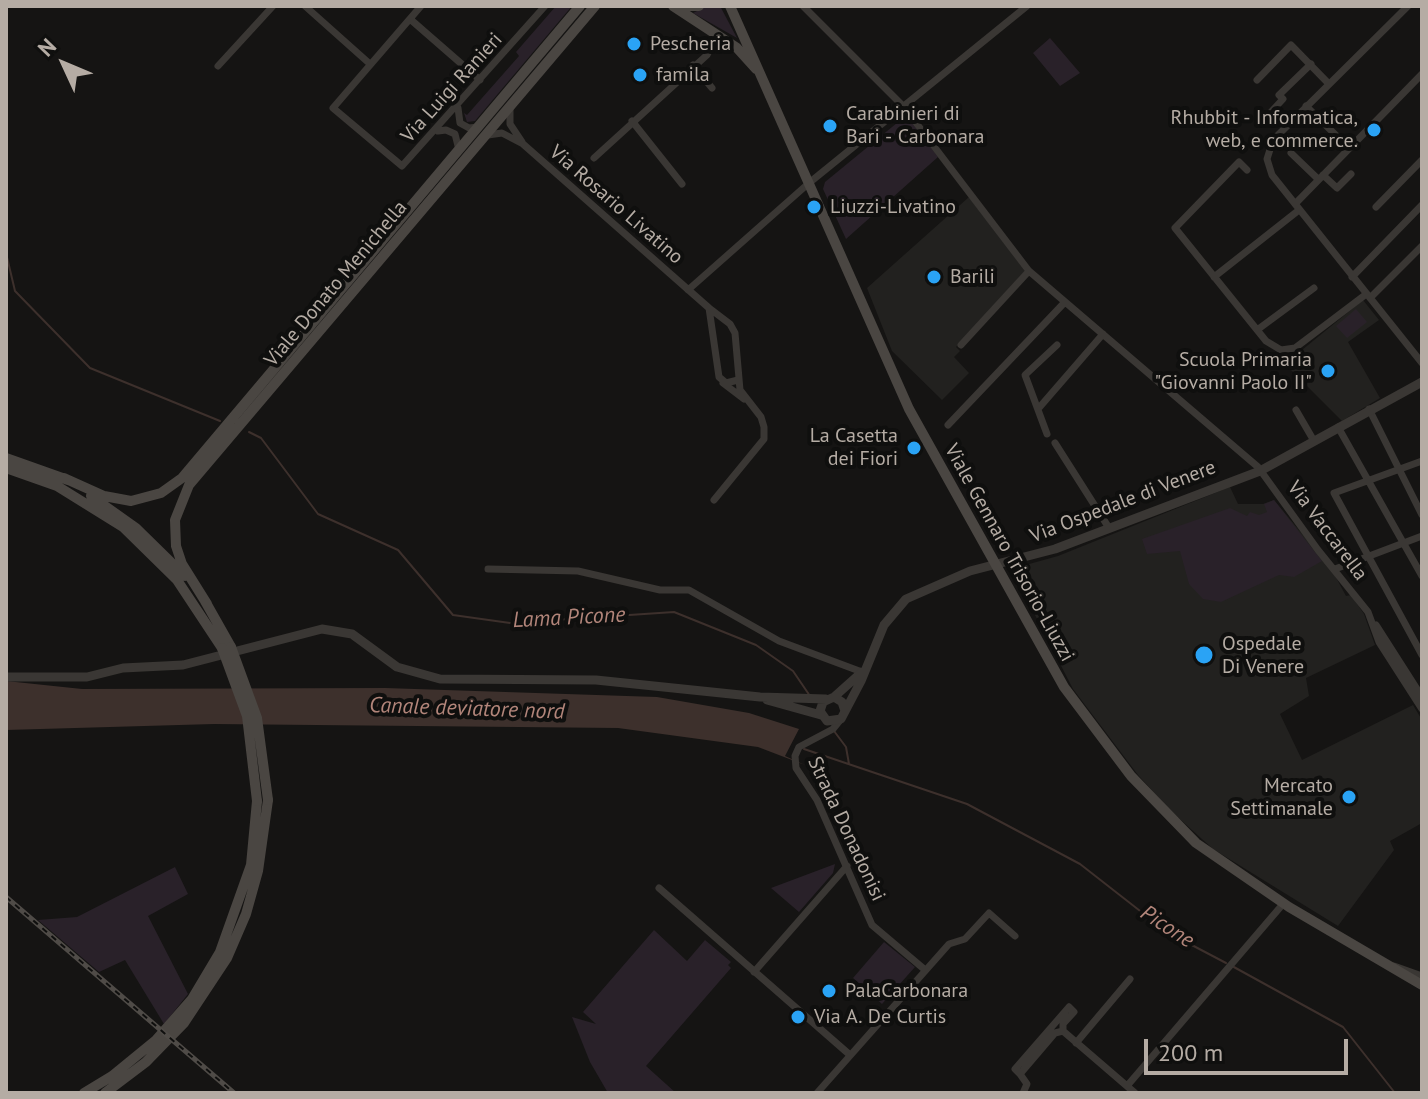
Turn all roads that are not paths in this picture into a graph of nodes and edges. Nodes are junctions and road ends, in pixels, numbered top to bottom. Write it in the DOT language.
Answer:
graph roads {
  1 [pos="273,6"];
  2 [pos="305,6"];
  3 [pos="421,6"];
  4 [pos="545,6"];
  5 [pos="580,6"];
  6 [pos="595,6"];
  7 [pos="673,6"];
  8 [pos="683,6"];
  9 [pos="699,6"];
  10 [pos="730,6"];
  11 [pos="803,6"];
  12 [pos="1027,6"];
  13 [pos="1408,6"];
  14 [pos="410,19"];
  15 [pos="714,33"];
  16 [pos="730,43"];
  17 [pos="711,50"];
  18 [pos="370,64"];
  19 [pos="1311,64"];
  20 [pos="693,65"];
  21 [pos="218,66"];
  22 [pos="1422,74"];
  23 [pos="762,76"];
  24 [pos="480,80"];
  25 [pos="1257,80"];
  26 [pos="1329,84"];
  27 [pos="712,88"];
  28 [pos="460,104"];
  29 [pos="1306,106"];
  30 [pos="904,107"];
  31 [pos="510,108"];
  32 [pos="1271,112"];
  33 [pos="632,121"];
  34 [pos="483,123"];
  35 [pos="436,131"];
  36 [pos="486,136"];
  37 [pos="523,144"];
  38 [pos="1349,148"];
  39 [pos="1291,153"];
  40 [pos="457,154"];
  41 [pos="594,158"];
  42 [pos="1422,160"];
  43 [pos="1247,170"];
  44 [pos="1351,174"];
  45 [pos="1321,177"];
  46 [pos="809,183"];
  47 [pos="682,184"];
  48 [pos="1422,205"];
  49 [pos="1297,207"];
  50 [pos="1376,207"];
  51 [pos="1422,246"];
  52 [pos="1029,271"];
  53 [pos="1214,277"];
  54 [pos="1352,277"];
  55 [pos="1314,288"];
  56 [pos="688,290"];
  57 [pos="1368,297"];
  58 [pos="1065,302"];
  59 [pos="709,308"];
  60 [pos="328,313"];
  61 [pos="1257,330"];
  62 [pos="1103,334"];
  63 [pos="961,345"];
  64 [pos="1057,345"];
  65 [pos="1422,363"];
  66 [pos="738,380"];
  67 [pos="721,382"];
  68 [pos="1422,382"];
  69 [pos="744,399"];
  70 [pos="1038,409"];
  71 [pos="1369,409"];
  72 [pos="1296,410"];
  73 [pos="948,425"];
  74 [pos="1338,427"];
  75 [pos="1047,434"];
  76 [pos="1314,441"];
  77 [pos="1055,443"];
  78 [pos="1422,461"];
  79 [pos="10,464"];
  80 [pos="1399,470"];
  81 [pos="1260,471"];
  82 [pos="64,478"];
  83 [pos="1369,480"];
  84 [pos="186,482"];
  85 [pos="714,500"];
  86 [pos="1422,515"];
  87 [pos="1109,528"];
  88 [pos="1422,536"];
  89 [pos="1403,543"];
  90 [pos="1369,556"];
  91 [pos="996,565"];
  92 [pos="488,569"];
  93 [pos="1335,569"];
  94 [pos="1422,576"];
  95 [pos="207,604"];
  96 [pos="1368,612"];
  97 [pos="224,652"];
  98 [pos="1422,655"];
  99 [pos="862,672"];
  100 [pos="6,677"];
  101 [pos="1422,680"];
  102 [pos="1413,683"];
  103 [pos="760,697"];
  104 [pos="1422,697"];
  105 [pos="830,698"];
  106 [pos="1422,709"];
  107 [pos="843,715"];
  108 [pos="822,716"];
  109 [pos="817,735"];
  110 [pos="262,800"];
  111 [pos="847,866"];
  112 [pos="659,888"];
  113 [pos="1281,906"];
  114 [pos="1015,936"];
  115 [pos="1386,965"];
  116 [pos="924,969"];
  117 [pos="754,972"];
  118 [pos="1422,976"];
  119 [pos="1130,979"];
  120 [pos="1422,985"];
  121 [pos="1063,1031"];
  122 [pos="1076,1043"];
  123 [pos="850,1055"];
  124 [pos="146,1062"];
  125 [pos="1020,1074"];
  126 [pos="112,1076"];
  127 [pos="1127,1086"];
  128 [pos="84,1093"];
  129 [pos="94,1093"];
  130 [pos="105,1093"];
  131 [pos="817,1093"];
  132 [pos="1023,1093"];
  133 [pos="1135,1093"];
  1 -- 21 [label="street"];
  2 -- 18 [label="street"];
  3 -- 14 [label="street, Via Luigi Ranieri"];
  4 -- 24 [label="street, Via Luigi Ranieri"];
  5 -- 34 [label="main road, Viale Donato Menichella"];
  6 -- 31 [label="main road, Viale Donato Menichella"];
  7 -- 15 [label="main road"];
  8 -- 9 [label="main road"];
  10 -- 23 [label="main road, Viale Gennaro Trisorio-Liuzzi"];
  11 -- 30 [label="street, Via Vaccarella"];
  12 -- 30 [label="street, Via Rosario Livatino"];
  13 -- 26 [label="street"];
  14 -- 18 [label="street, Via Luigi Ranieri"];
  14 -- 24 [label="street"];
  15 -- 16 [label="main road"];
  15 -- 17 [label="street"];
  16 -- 17 [label="street"];
  16 -- 23 [label="main road"];
  17 -- 20 [label="street"];
  18 -- 35 [label="street, Via Luigi Ranieri"];
  19 -- 25 [label="street"];
  19 -- 26 [label="street"];
  19 -- 32 [label="street"];
  20 -- 27 [label="street"];
  20 -- 33 [label="street"];
  22 -- 38 [label="street"];
  23 -- 46 [label="main road, Viale Gennaro Trisorio-Liuzzi"];
  24 -- 28 [label="street, Via Luigi Ranieri"];
  26 -- 29 [label="street"];
  28 -- 34 [label="street"];
  28 -- 35 [label="street, Via Luigi Ranieri"];
  29 -- 38 [label="street"];
  29 -- 49 [label="street"];
  30 -- 46 [label="street, Via Rosario Livatino"];
  30 -- 52 [label="street, Via Vaccarella"];
  31 -- 36 [label="main road, Viale Donato Menichella"];
  31 -- 37 [label="street"];
  33 -- 41 [label="street"];
  33 -- 47 [label="street"];
  34 -- 40 [label="main road, Viale Donato Menichella"];
  35 -- 40 [label="street"];
  36 -- 37 [label="street"];
  36 -- 60 [label="main road, Viale Donato Menichella"];
  37 -- 56 [label="street, Via Rosario Livatino"];
  38 -- 45 [label="street"];
  39 -- 45 [label="street"];
  40 -- 60 [label="main road, Viale Donato Menichella"];
  42 -- 50 [label="street"];
  43 -- 53 [label="street"];
  44 -- 45 [label="street"];
  45 -- 49 [label="street"];
  46 -- 56 [label="street, Via Rosario Livatino"];
  46 -- 91 [label="main road, Viale Gennaro Trisorio-Liuzzi"];
  48 -- 54 [label="street"];
  49 -- 53 [label="street"];
  49 -- 54 [label="street"];
  51 -- 57 [label="street"];
  52 -- 58 [label="street, Via Vaccarella"];
  52 -- 63 [label="street"];
  53 -- 61 [label="street"];
  54 -- 57 [label="street"];
  55 -- 61 [label="street"];
  56 -- 59 [label="street, Via Rosario Livatino"];
  57 -- 61 [label="street"];
  57 -- 65 [label="street"];
  58 -- 62 [label="street, Via Vaccarella"];
  58 -- 73 [label="street"];
  59 -- 66 [label="street, Via Rosario Livatino"];
  59 -- 67 [label="street"];
  60 -- 84 [label="main road, Viale Donato Menichella"];
  62 -- 70 [label="street"];
  62 -- 81 [label="street, Via Vaccarella"];
  64 -- 70 [label="street"];
  66 -- 67 [label="street"];
  66 -- 69 [label="street, Via Rosario Livatino"];
  67 -- 69 [label="street"];
  68 -- 71 [label="street, Via Ospedale di Venere"];
  69 -- 85 [label="street, Via Rosario Livatino"];
  70 -- 75 [label="street"];
  71 -- 74 [label="street, Via Ospedale di Venere"];
  71 -- 80 [label="street"];
  72 -- 76 [label="street"];
  74 -- 76 [label="street, Via Ospedale di Venere"];
  74 -- 83 [label="street"];
  76 -- 81 [label="street, Via Ospedale di Venere"];
  77 -- 87 [label="street"];
  78 -- 80 [label="street"];
  79 -- 82 [label="main road"];
  79 -- 97 [label="main road"];
  80 -- 83 [label="street"];
  80 -- 86 [label="street"];
  81 -- 87 [label="street, Via Ospedale di Venere"];
  81 -- 93 [label="street, Via Vaccarella"];
  82 -- 84 [label="main road, Viale Donato Menichella"];
  82 -- 95 [label="main road"];
  83 -- 89 [label="street"];
  83 -- 90 [label="street"];
  84 -- 95 [label="main road, Viale Donato Menichella"];
  87 -- 91 [label="street, Via Ospedale di Venere"];
  88 -- 89 [label="street"];
  89 -- 90 [label="street"];
  89 -- 94 [label="street"];
  90 -- 93 [label="street"];
  90 -- 98 [label="street"];
  91 -- 99 [label="street, Via Ospedale di Venere"];
  91 -- 113 [label="main road, Viale Gennaro Trisorio-Liuzzi"];
  92 -- 99 [label="street"];
  93 -- 96 [label="street, Via Vaccarella"];
  95 -- 97 [label="main road"];
  96 -- 102 [label="street, Via Vaccarella"];
  96 -- 106 [label="street, Via Vaccarella"];
  97 -- 100 [label="street"];
  97 -- 103 [label="street"];
  97 -- 110 [label="main road, bridge"];
  97 -- 110 [label="main road, bridge"];
  99 -- 105 [label="street, Via Ospedale di Venere"];
  99 -- 107 [label="street, Via Ospedale di Venere"];
  101 -- 102 [label="street"];
  102 -- 104 [label="street, Via Vaccarella"];
  103 -- 105 [label="street"];
  103 -- 108 [label="street"];
  105 -- 107 [label="street"];
  105 -- 108 [label="street"];
  107 -- 108 [label="street"];
  107 -- 109 [label="street, Strada Donadonisi"];
  108 -- 109 [label="street, Strada Donadonisi"];
  109 -- 111 [label="street, Strada Donadonisi"];
  110 -- 124 [label="main road"];
  110 -- 126 [label="main road"];
  111 -- 116 [label="street, Strada Donadonisi"];
  111 -- 117 [label="street"];
  112 -- 117 [label="street"];
  113 -- 115 [label="main road, Viale Gennaro Trisorio-Liuzzi"];
  113 -- 127 [label="street"];
  114 -- 116 [label="street"];
  115 -- 118 [label="street"];
  115 -- 120 [label="main road, Viale Gennaro Trisorio-Liuzzi"];
  116 -- 123 [label="street"];
  117 -- 123 [label="street"];
  119 -- 122 [label="street"];
  121 -- 122 [label="street"];
  121 -- 125 [label="street"];
  121 -- 125 [label="street"];
  122 -- 127 [label="street"];
  123 -- 131 [label="street"];
  124 -- 126 [label="main road"];
  124 -- 130 [label="main road"];
  125 -- 132 [label="street"];
  126 -- 128 [label="main road"];
  126 -- 129 [label="main road"];
  127 -- 133 [label="street"];
}
